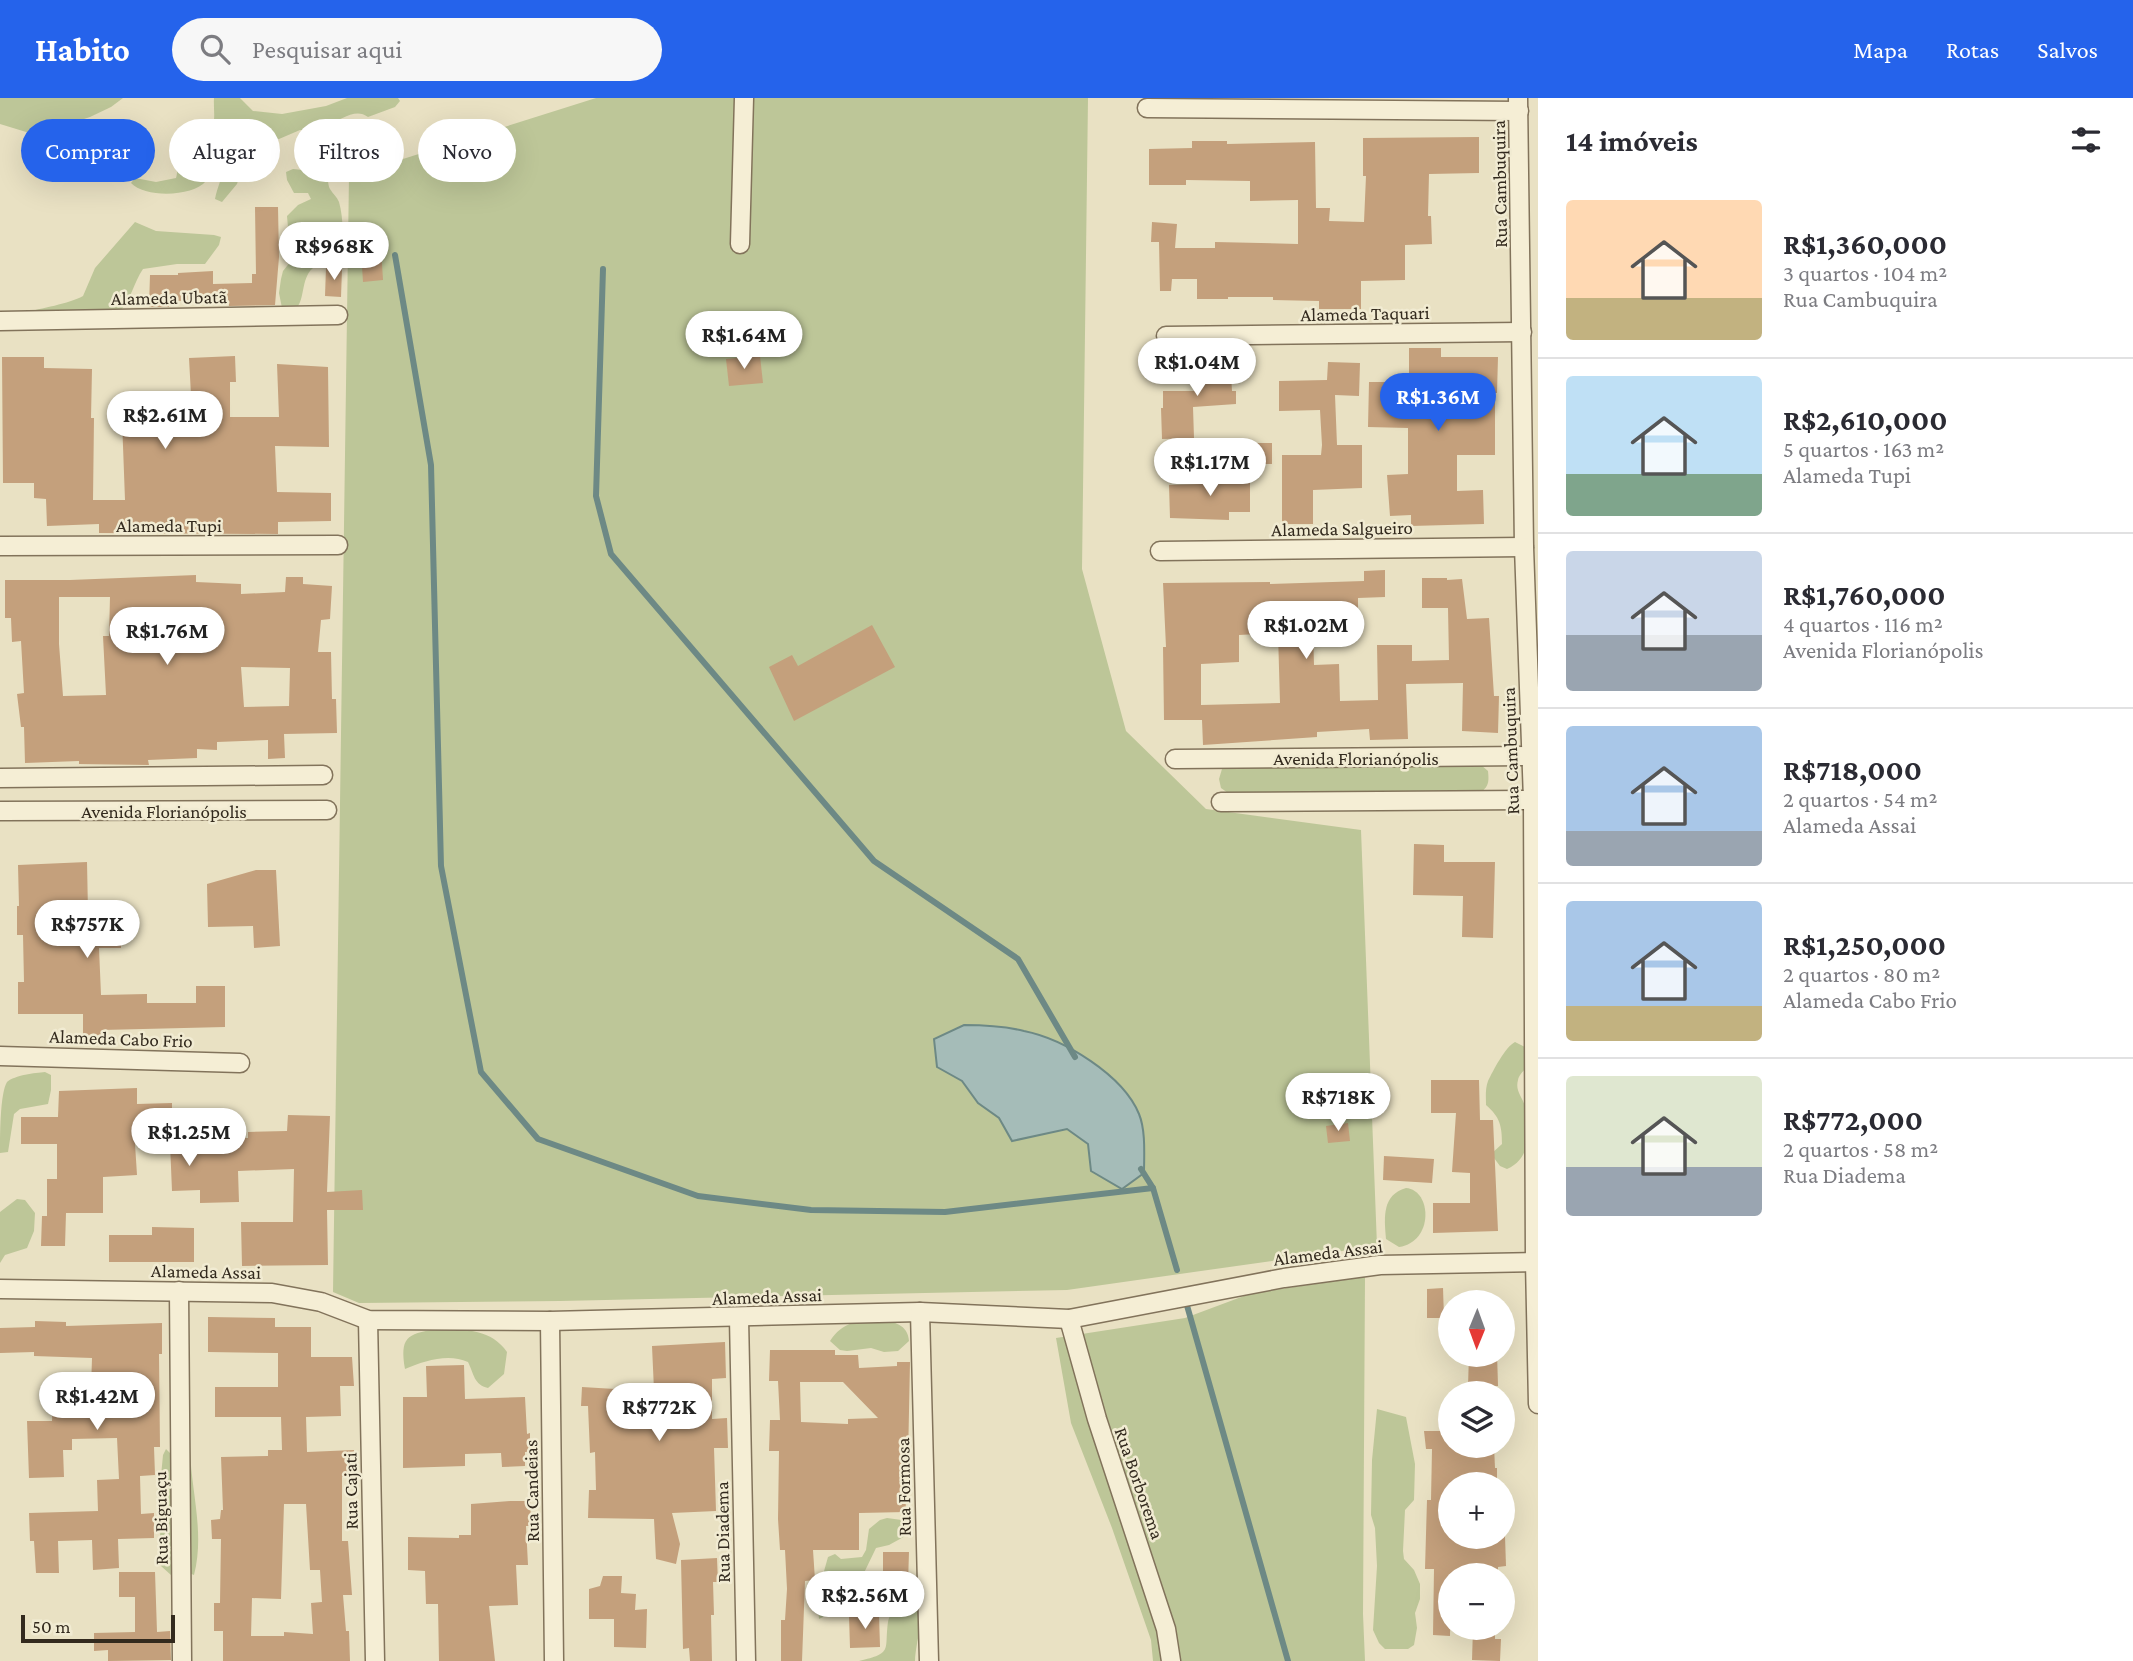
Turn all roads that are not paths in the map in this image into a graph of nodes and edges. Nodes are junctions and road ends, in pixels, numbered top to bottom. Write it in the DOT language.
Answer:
graph roads {
  1 [pos="744,98"];
  2 [pos="1518,104"];
  3 [pos="1147,108"];
  4 [pos="740,244"];
  5 [pos="338,315"];
  6 [pos="0,321"];
  7 [pos="1522,332"];
  8 [pos="1167,337"];
  9 [pos="338,545"];
  10 [pos="0,546"];
  11 [pos="1524,547"];
  12 [pos="1160,551"];
  13 [pos="1535,756"];
  14 [pos="1175,759"];
  15 [pos="323,775"];
  16 [pos="0,778"];
  17 [pos="1535,800"];
  18 [pos="1221,802"];
  19 [pos="327,810"];
  20 [pos="0,811"];
  21 [pos="0,1056"];
  22 [pos="240,1063"];
  23 [pos="1536,1262"];
  24 [pos="0,1289"];
  25 [pos="179,1291"];
  26 [pos="920,1312"];
  27 [pos="739,1318"];
  28 [pos="1069,1319"];
  29 [pos="368,1320"];
  30 [pos="550,1321"];
  31 [pos="1538,1404"];
  32 [pos="182,1661"];
  33 [pos="375,1661"];
  34 [pos="554,1661"];
  35 [pos="746,1661"];
  36 [pos="929,1661"];
  37 [pos="1171,1661"];
  1 -- 4 [label="street"];
  2 -- 3 [label="street"];
  2 -- 7 [label="street, Rua Cambuquira"];
  5 -- 6 [label="street, Alameda Ubatã"];
  7 -- 8 [label="street, Alameda Taquari"];
  7 -- 11 [label="street, Rua Cambuquira"];
  9 -- 10 [label="street, Alameda Tupi"];
  11 -- 12 [label="street, Alameda Salgueiro"];
  11 -- 13 [label="street, Rua Cambuquira"];
  13 -- 14 [label="street, Avenida Florianópolis"];
  13 -- 17 [label="street, Rua Cambuquira"];
  15 -- 16 [label="street, Avenida Florianópolis"];
  17 -- 18 [label="street"];
  17 -- 23 [label="street, Rua Cambuquira"];
  19 -- 20 [label="street, Avenida Florianópolis"];
  21 -- 22 [label="street, Alameda Cabo Frio"];
  23 -- 28 [label="street, Alameda Assai"];
  23 -- 31 [label="street, Rua Cambuquira"];
  24 -- 25 [label="street, Alameda Assai"];
  25 -- 29 [label="street, Alameda Assai"];
  25 -- 32 [label="street, Rua Biguaçu"];
  26 -- 27 [label="street, Alameda Assai"];
  26 -- 28 [label="street, Alameda Assai"];
  26 -- 36 [label="street, Rua Formosa"];
  27 -- 30 [label="street, Alameda Assai"];
  27 -- 35 [label="street, Rua Diadema"];
  28 -- 37 [label="street, Rua Borborema"];
  29 -- 30 [label="street, Alameda Assai"];
  29 -- 33 [label="street, Rua Cajati"];
  30 -- 34 [label="street, Rua Candeias"];
}
